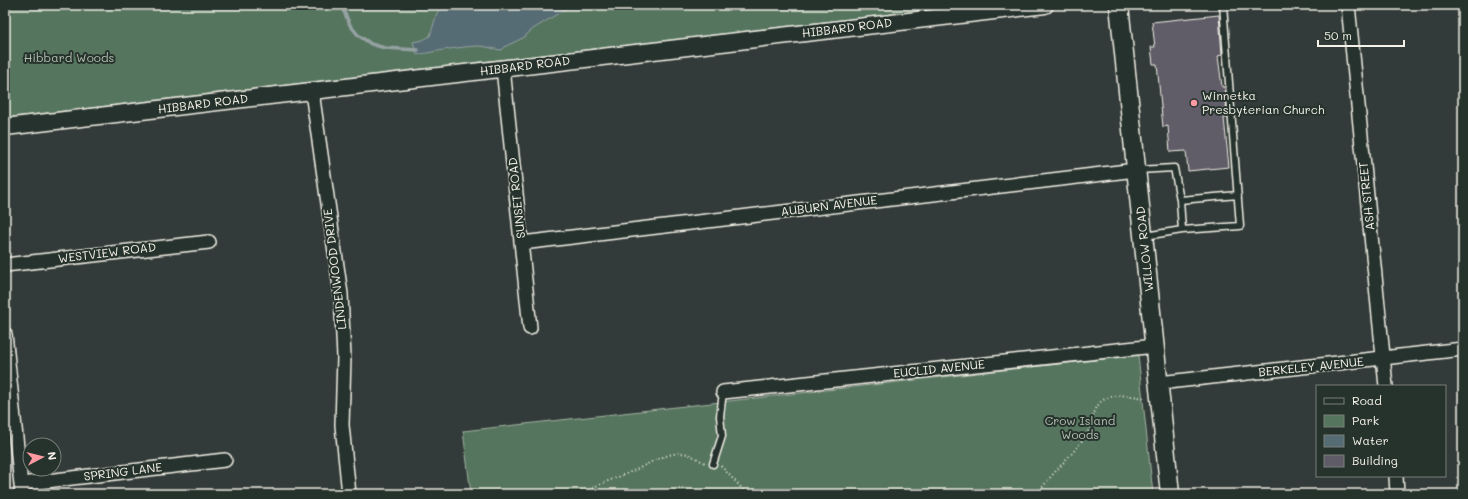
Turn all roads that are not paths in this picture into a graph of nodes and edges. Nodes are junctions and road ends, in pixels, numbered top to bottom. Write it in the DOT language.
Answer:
graph roads {
  1 [pos="1045,5"];
  2 [pos="1119,5"];
  3 [pos="1223,5"];
  4 [pos="1348,5"];
  5 [pos="503,68"];
  6 [pos="312,92"];
  7 [pos="5,127"];
  8 [pos="1136,170"];
  9 [pos="1238,195"];
  10 [pos="1180,200"];
  11 [pos="1182,230"];
  12 [pos="1143,236"];
  13 [pos="209,242"];
  14 [pos="522,243"];
  15 [pos="5,265"];
  16 [pos="530,328"];
  17 [pos="5,334"];
  18 [pos="1155,346"];
  19 [pos="1463,349"];
  20 [pos="1383,358"];
  21 [pos="1159,383"];
  22 [pos="1386,385"];
  23 [pos="723,392"];
  24 [pos="225,460"];
  25 [pos="713,464"];
  26 [pos="1396,477"];
  27 [pos="21,489"];
  28 [pos="349,494"];
  29 [pos="1170,494"];
  30 [pos="1397,494"];
  1 -- 5 [label="street, HIBBARD ROAD"];
  2 -- 8 [label="main road, WILLOW ROAD"];
  3 -- 9 [label="lane"];
  4 -- 20 [label="street, ASH STREET"];
  5 -- 6 [label="street, HIBBARD ROAD"];
  5 -- 14 [label="street, SUNSET ROAD"];
  6 -- 7 [label="street, HIBBARD ROAD"];
  6 -- 28 [label="street, LINDENWOOD DRIVE"];
  8 -- 10 [label="lane"];
  8 -- 12 [label="main road, WILLOW ROAD"];
  8 -- 14 [label="street, AUBURN AVENUE"];
  9 -- 10 [label="lane"];
  9 -- 11 [label="lane"];
  10 -- 11 [label="lane"];
  11 -- 12 [label="lane"];
  12 -- 18 [label="main road, WILLOW ROAD"];
  13 -- 15 [label="street, WESTVIEW ROAD"];
  14 -- 16 [label="street, SUNSET ROAD"];
  17 -- 27 [label="street"];
  18 -- 21 [label="main road, WILLOW ROAD"];
  18 -- 23 [label="street, EUCLID AVENUE"];
  19 -- 20 [label="street, BERKELEY AVENUE"];
  20 -- 21 [label="street, BERKELEY AVENUE"];
  20 -- 22 [label="street, ASH STREET"];
  21 -- 29 [label="main road, WILLOW ROAD"];
  23 -- 25 [label="lane"];
  24 -- 27 [label="street, SPRING LANE"];
  26 -- 30 [label="street"];
}
